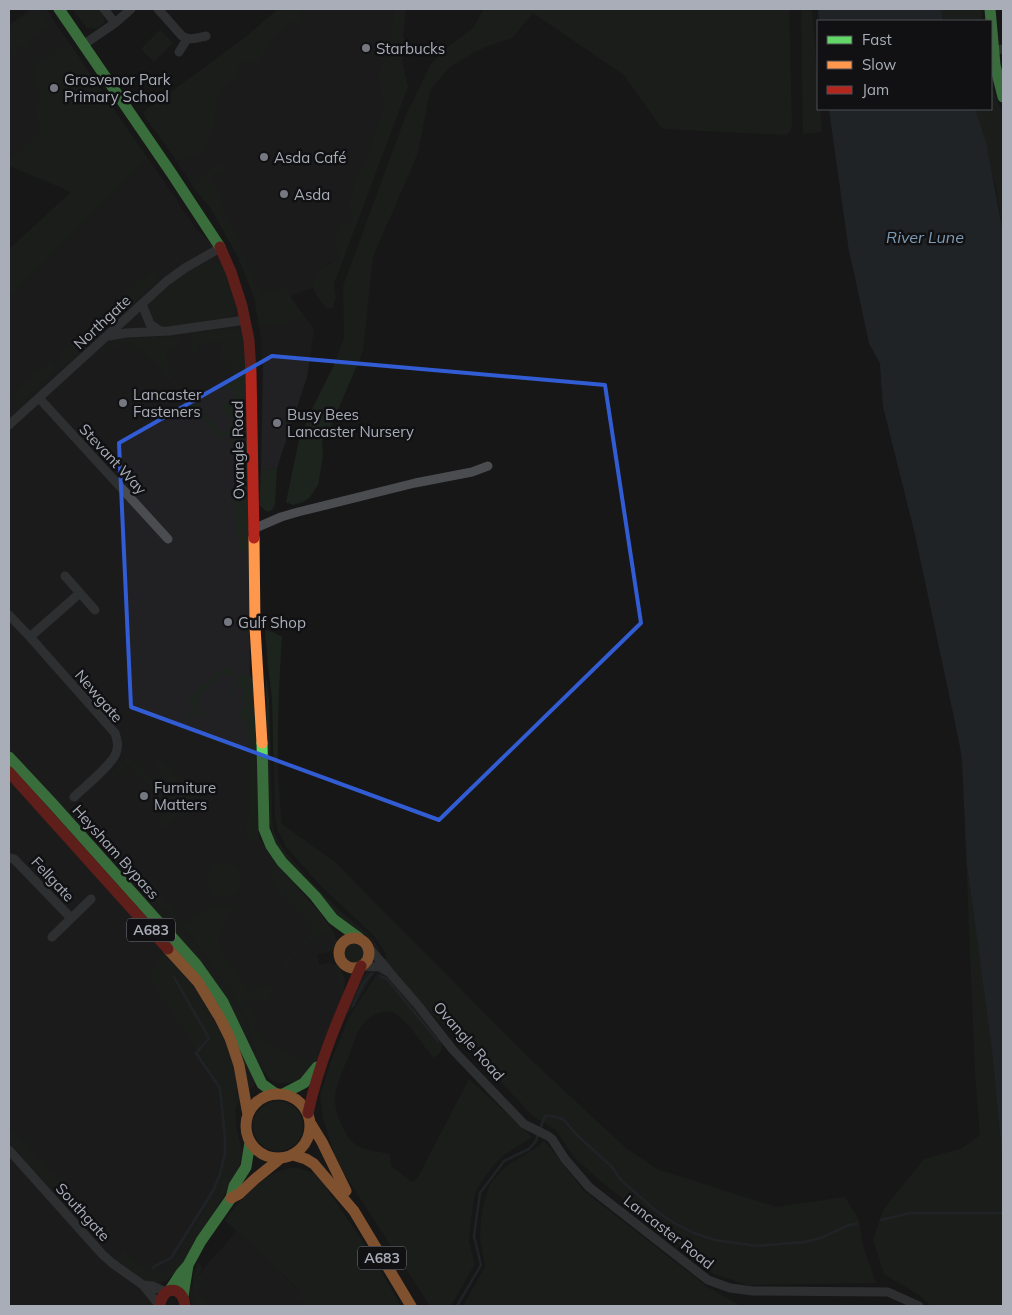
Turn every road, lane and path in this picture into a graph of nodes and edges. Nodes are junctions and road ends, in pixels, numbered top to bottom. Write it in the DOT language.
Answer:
graph roads {
  1 [pos="59,9"];
  2 [pos="104,9"];
  3 [pos="131,9"];
  4 [pos="158,9"];
  5 [pos="990,9"];
  6 [pos="115,23"];
  7 [pos="206,36"];
  8 [pos="187,39"];
  9 [pos="83,45"];
  10 [pos="998,49"];
  11 [pos="178,52"];
  12 [pos="1003,97"];
  13 [pos="220,248"];
  14 [pos="142,304"];
  15 [pos="245,320"];
  16 [pos="160,331"];
  17 [pos="108,336"];
  18 [pos="38,398"];
  19 [pos="9,425"];
  20 [pos="488,466"];
  21 [pos="254,529"];
  22 [pos="168,539"];
  23 [pos="65,576"];
  24 [pos="80,593"];
  25 [pos="95,610"];
  26 [pos="9,615"];
  27 [pos="30,637"];
  28 [pos="9,757"];
  29 [pos="9,772"];
  30 [pos="74,797"];
  31 [pos="12,858"];
  32 [pos="91,899"];
  33 [pos="71,918"];
  34 [pos="333,920"];
  35 [pos="52,937"];
  36 [pos="359,938"];
  37 [pos="340,946"];
  38 [pos="369,947"];
  39 [pos="344,964"];
  40 [pos="362,966"];
  41 [pos="390,973"];
  42 [pos="344,1007"];
  43 [pos="323,1060"];
  44 [pos="280,1094"];
  45 [pos="248,1115"];
  46 [pos="309,1119"];
  47 [pos="548,1136"];
  48 [pos="250,1142"];
  49 [pos="9,1150"];
  50 [pos="293,1155"];
  51 [pos="281,1158"];
  52 [pos="231,1198"];
  53 [pos="354,1211"];
  54 [pos="188,1265"];
  55 [pos="143,1285"];
  56 [pos="168,1291"];
  57 [pos="186,1302"];
  58 [pos="160,1306"];
  59 [pos="411,1306"];
  60 [pos="919,1306"];
  1 -- 9 [label="main road, Ovangle Road"];
  2 -- 6 [label="street"];
  3 -- 6 [label="street"];
  4 -- 8 [label="street"];
  5 -- 10 [label="main road"];
  6 -- 9 [label="street"];
  7 -- 8 [label="street"];
  8 -- 11 [label="street"];
  9 -- 13 [label="main road, Ovangle Road"];
  10 -- 12 [label="main road"];
  13 -- 14 [label="street, Northgate"];
  13 -- 15 [label="main road, Ovangle Road"];
  14 -- 16 [label="street"];
  14 -- 17 [label="street, Northgate"];
  15 -- 16 [label="street"];
  15 -- 21 [label="main road, Ovangle Road"];
  16 -- 17 [label="street"];
  17 -- 18 [label="street, Northgate"];
  18 -- 19 [label="street, Northgate"];
  18 -- 22 [label="street, Stevant Way"];
  20 -- 21 [label="street"];
  21 -- 34 [label="main road, Ovangle Road"];
  23 -- 24 [label="street"];
  24 -- 25 [label="street"];
  24 -- 27 [label="street"];
  26 -- 27 [label="street, Newgate"];
  27 -- 30 [label="street, Newgate"];
  28 -- 44 [label="main road, Heysham Bypass / A683"];
  29 -- 45 [label="main road, Heysham Bypass / A683"];
  31 -- 33 [label="street, Fellgate"];
  32 -- 33 [label="street, Fellgate"];
  33 -- 35 [label="street, Fellgate"];
  34 -- 36 [label="main road, Ovangle Road"];
  34 -- 37 [label="main road, Ovangle Road"];
  36 -- 37 [label="main road"];
  36 -- 38 [label="main road"];
  37 -- 39 [label="main road"];
  38 -- 40 [label="main road"];
  38 -- 41 [label="street, Ovangle Road"];
  39 -- 40 [label="main road"];
  39 -- 42 [label="main road"];
  40 -- 41 [label="street"];
  40 -- 42 [label="main road"];
  41 -- 47 [label="street, Ovangle Road"];
  42 -- 43 [label="main road"];
  43 -- 44 [label="main road"];
  43 -- 46 [label="main road"];
  44 -- 45 [label="main road"];
  44 -- 46 [label="main road, A683"];
  45 -- 48 [label="main road, A683"];
  46 -- 50 [label="main road"];
  46 -- 53 [label="main road, A683"];
  47 -- 60 [label="street, Lancaster Road"];
  48 -- 51 [label="main road"];
  48 -- 52 [label="main road"];
  49 -- 55 [label="street, Southgate"];
  50 -- 51 [label="main road"];
  50 -- 53 [label="main road, A683"];
  51 -- 52 [label="main road"];
  52 -- 54 [label="main road"];
  53 -- 59 [label="main road, A683"];
  54 -- 56 [label="main road"];
  54 -- 57 [label="main road"];
  55 -- 56 [label="street, Southgate"];
  55 -- 58 [label="street, Southgate"];
  56 -- 57 [label="main road"];
  56 -- 58 [label="main road"];
}
